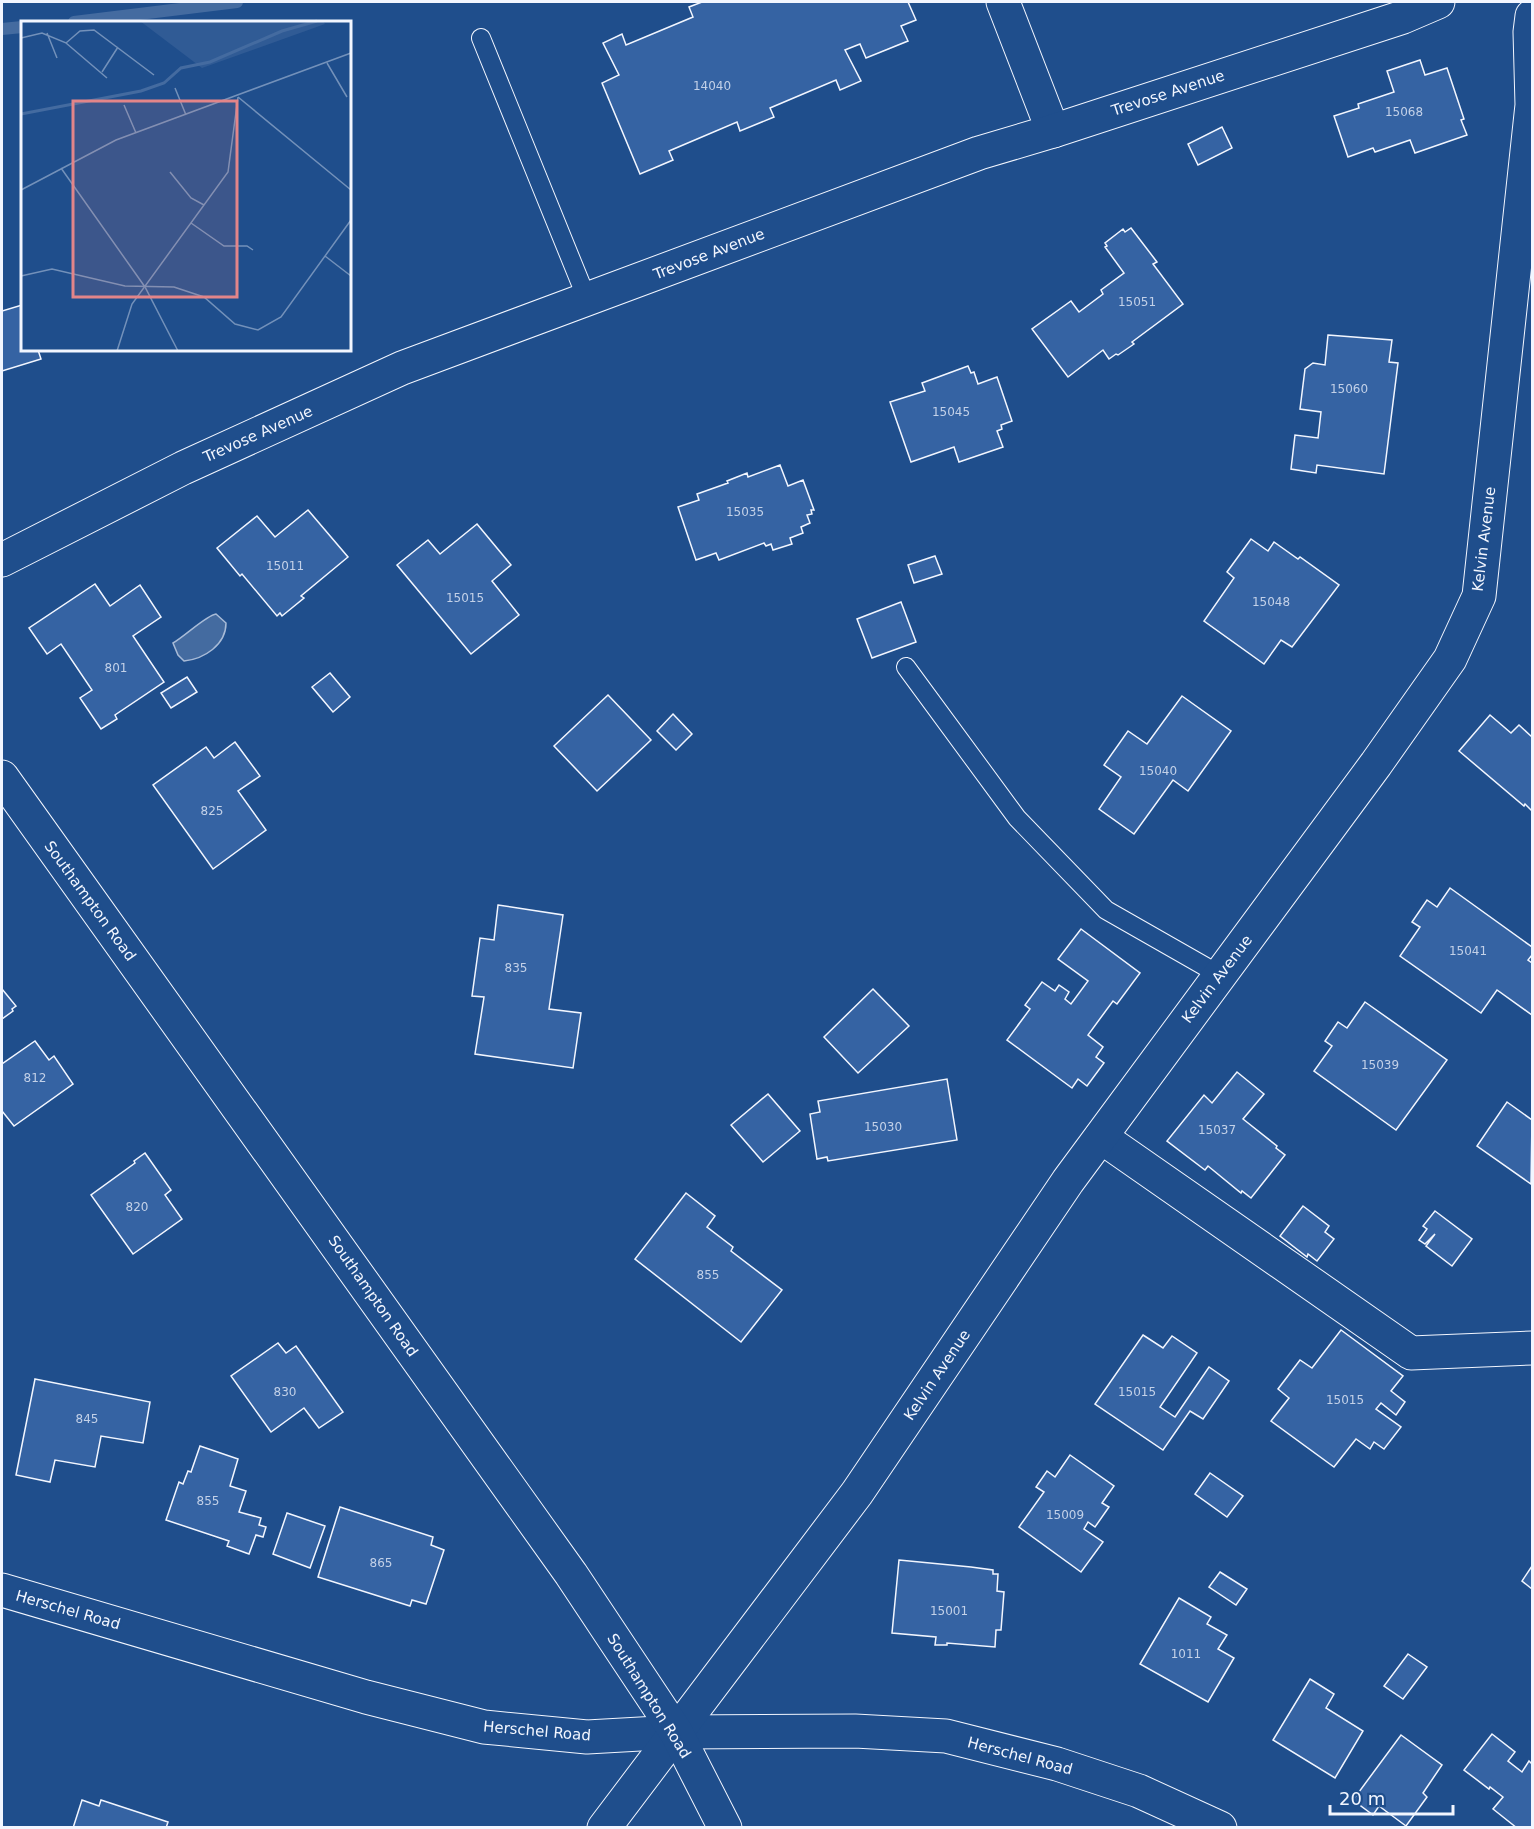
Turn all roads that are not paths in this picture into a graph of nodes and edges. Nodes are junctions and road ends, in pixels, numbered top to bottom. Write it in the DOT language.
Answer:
graph roads {
  1 [pos="1003,2"];
  2 [pos="1438,2"];
  3 [pos="1533,16"];
  4 [pos="480,38"];
  5 [pos="1053,131"];
  6 [pos="587,299"];
  7 [pos="2,560"];
  8 [pos="906,667"];
  9 [pos="2,777"];
  10 [pos="1220,975"];
  11 [pos="1101,1137"];
  12 [pos="1533,1348"];
  13 [pos="2,1590"];
  14 [pos="676,1732"];
  15 [pos="604,1827"];
  16 [pos="725,1827"];
  17 [pos="1220,1827"];
  1 -- 5 [label="street"];
  2 -- 5 [label="street, Trevose Avenue"];
  3 -- 10 [label="street, Kelvin Avenue"];
  4 -- 6 [label="lane"];
  5 -- 6 [label="street, Trevose Avenue"];
  6 -- 7 [label="street, Trevose Avenue"];
  8 -- 10 [label="lane"];
  9 -- 14 [label="street, Southampton Road"];
  10 -- 11 [label="street, Kelvin Avenue"];
  11 -- 12 [label="street"];
  11 -- 14 [label="street, Kelvin Avenue"];
  13 -- 14 [label="street, Herschel Road"];
  14 -- 15 [label="street, Kelvin Avenue"];
  14 -- 16 [label="street, Southampton Road"];
  14 -- 17 [label="street, Herschel Road"];
}
